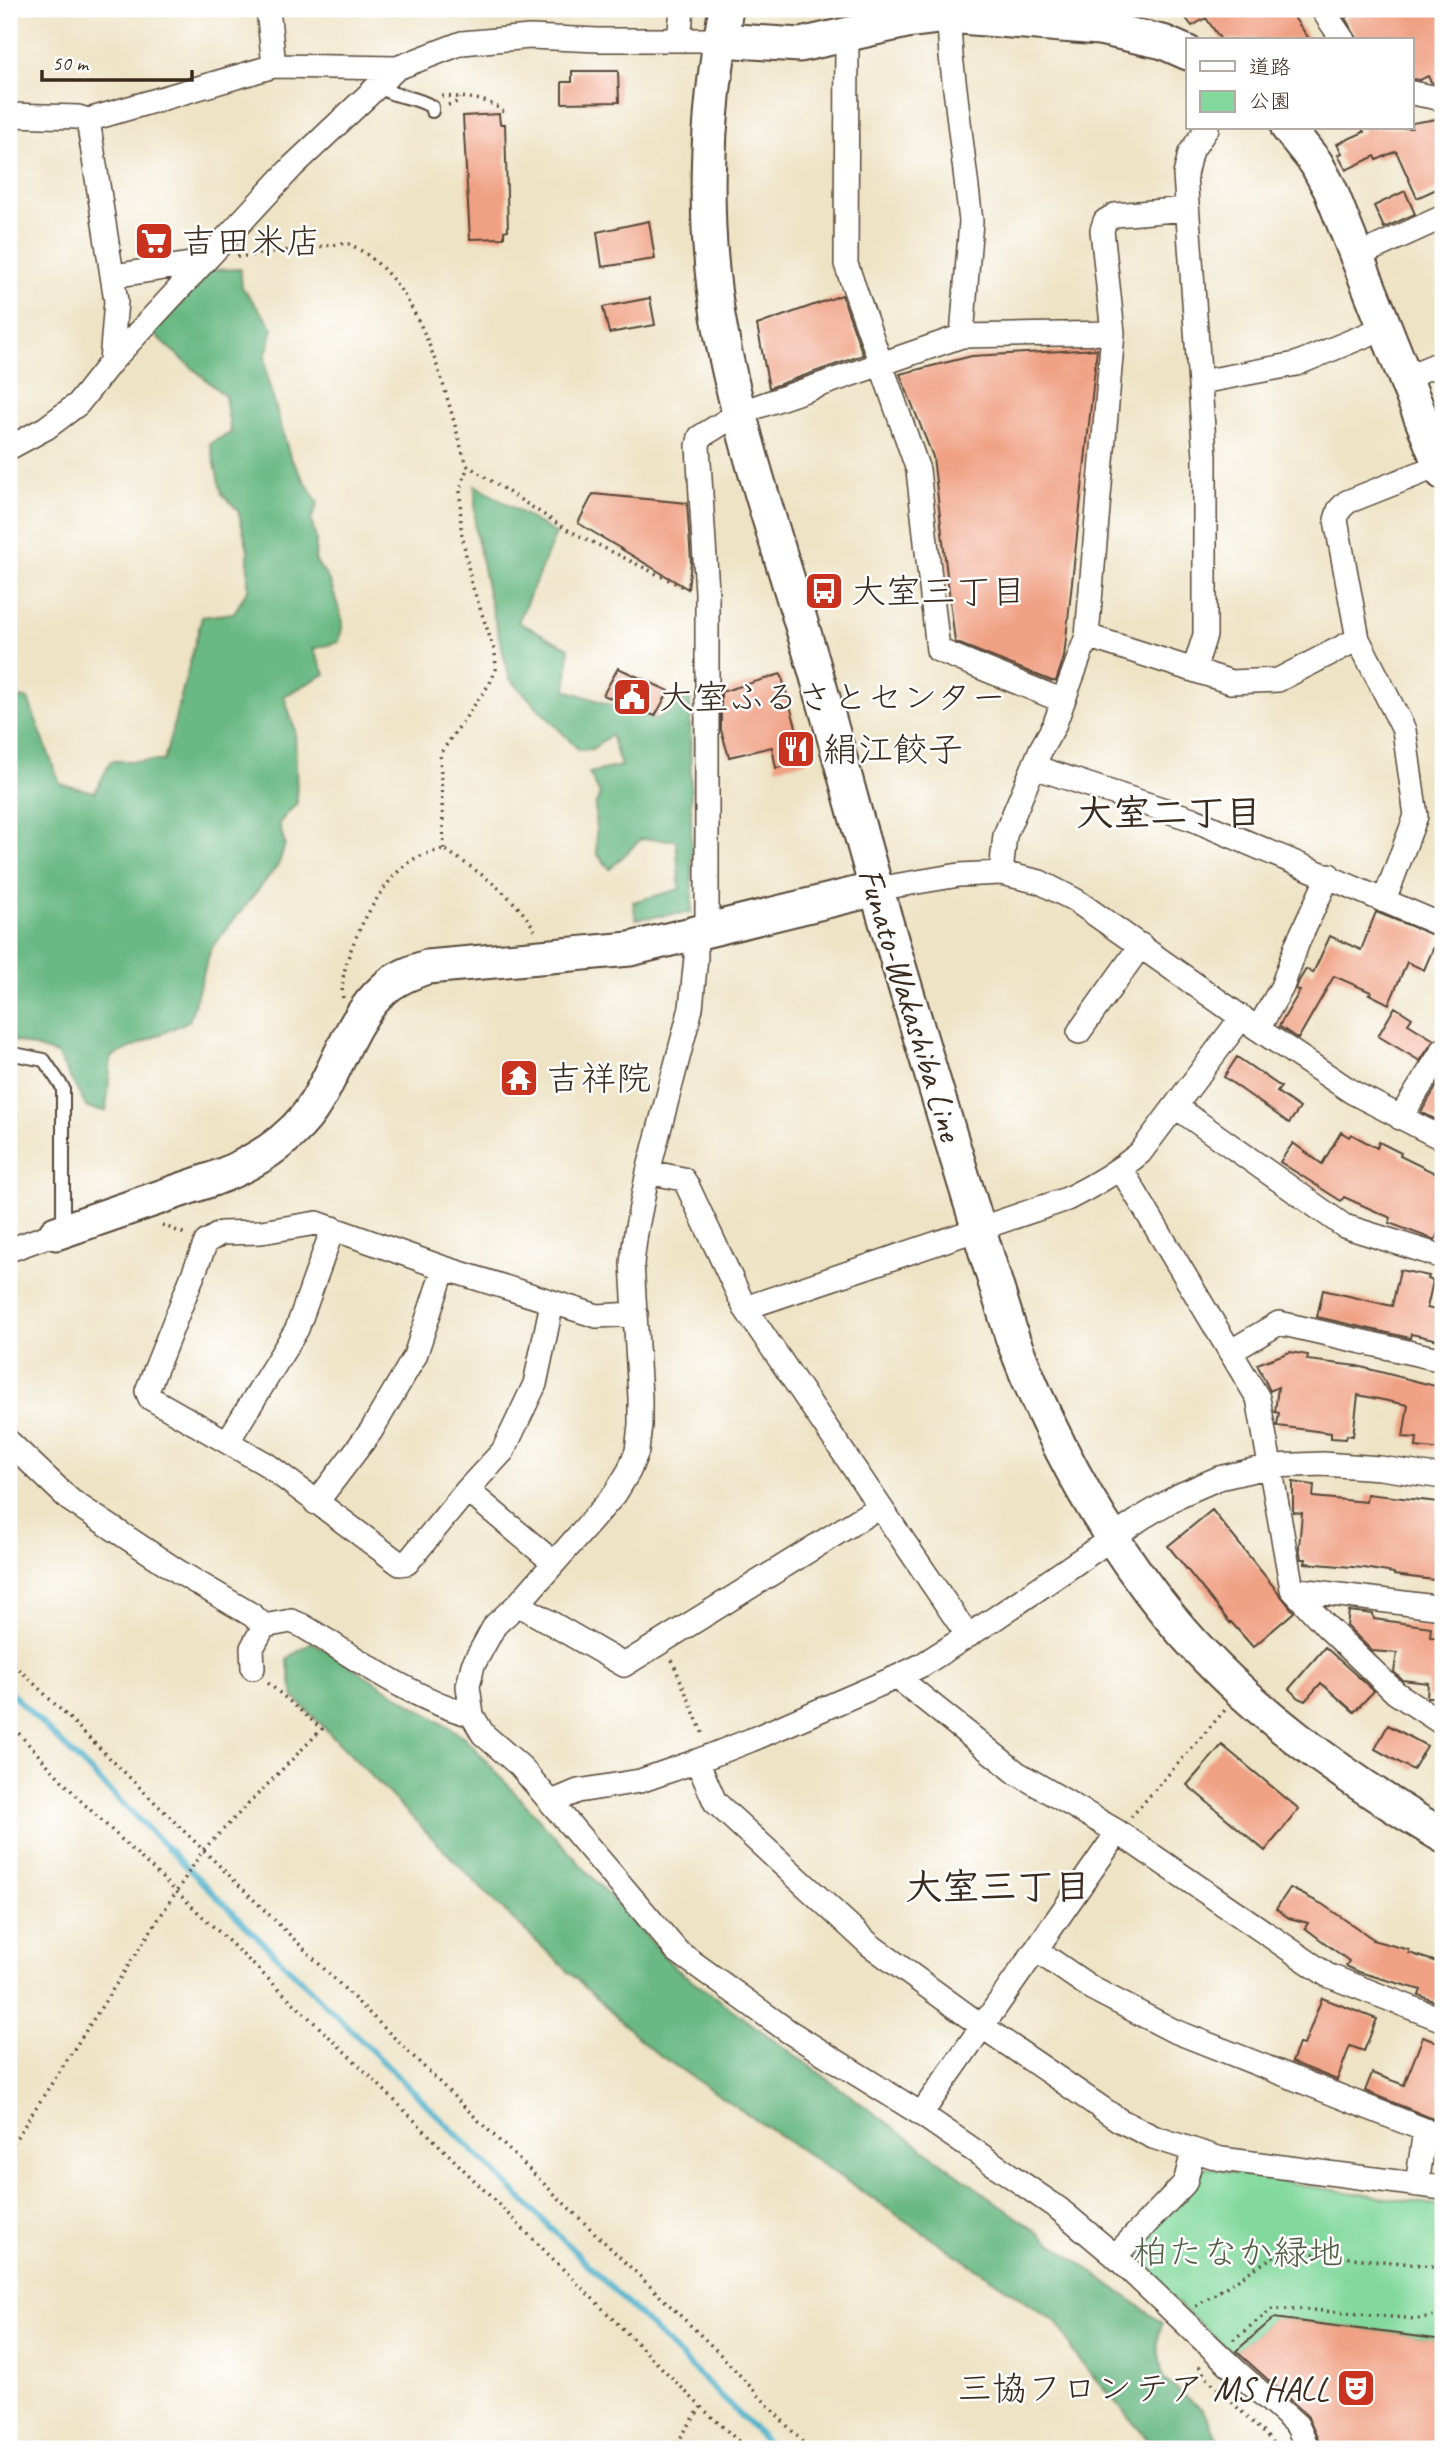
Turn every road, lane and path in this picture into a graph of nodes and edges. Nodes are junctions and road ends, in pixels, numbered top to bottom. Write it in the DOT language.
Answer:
graph roads {
  1 [pos="268,9"];
  2 [pos="682,9"];
  3 [pos="1322,9"];
  4 [pos="947,13"];
  5 [pos="1101,18"];
  6 [pos="723,24"];
  7 [pos="847,35"];
  8 [pos="1342,38"];
  9 [pos="680,40"];
  10 [pos="1186,52"];
  11 [pos="274,66"];
  12 [pos="397,68"];
  13 [pos="378,86"];
  14 [pos="1414,93"];
  15 [pos="436,95"];
  16 [pos="1443,99"];
  17 [pos="432,111"];
  18 [pos="505,114"];
  19 [pos="9,115"];
  20 [pos="88,120"];
  21 [pos="1206,130"];
  22 [pos="1290,130"];
  23 [pos="1187,209"];
  24 [pos="1443,217"];
  25 [pos="1357,256"];
  26 [pos="203,262"];
  27 [pos="113,276"];
  28 [pos="1386,327"];
  29 [pos="1113,333"];
  30 [pos="962,336"];
  31 [pos="111,362"];
  32 [pos="1443,362"];
  33 [pos="881,365"];
  34 [pos="1406,377"];
  35 [pos="1201,382"];
  36 [pos="739,413"];
  37 [pos="9,448"];
  38 [pos="468,466"];
  39 [pos="1442,468"];
  40 [pos="707,592"];
  41 [pos="1087,636"];
  42 [pos="1358,639"];
  43 [pos="1194,670"];
  44 [pos="1063,701"];
  45 [pos="1034,767"];
  46 [pos="444,849"];
  47 [pos="1002,873"];
  48 [pos="1329,875"];
  49 [pos="876,889"];
  50 [pos="1384,901"];
  51 [pos="1443,923"];
  52 [pos="701,933"];
  53 [pos="1141,945"];
  54 [pos="551,956"];
  55 [pos="1250,1023"];
  56 [pos="357,1025"];
  57 [pos="1079,1032"];
  58 [pos="1443,1050"];
  59 [pos="9,1053"];
  60 [pos="1176,1107"];
  61 [pos="1400,1118"];
  62 [pos="1443,1139"];
  63 [pos="1121,1169"];
  64 [pos="648,1171"];
  65 [pos="123,1210"];
  66 [pos="333,1228"];
  67 [pos="979,1228"];
  68 [pos="60,1231"];
  69 [pos="206,1242"];
  70 [pos="9,1250"];
  71 [pos="1443,1257"];
  72 [pos="444,1268"];
  73 [pos="552,1303"];
  74 [pos="745,1308"];
  75 [pos="636,1314"];
  76 [pos="1230,1352"];
  77 [pos="1443,1360"];
  78 [pos="228,1441"];
  79 [pos="9,1442"];
  80 [pos="1271,1466"];
  81 [pos="1443,1477"];
  82 [pos="467,1490"];
  83 [pos="316,1503"];
  84 [pos="878,1507"];
  85 [pos="1112,1539"];
  86 [pos="553,1562"];
  87 [pos="1292,1589"];
  88 [pos="518,1604"];
  89 [pos="1443,1608"];
  90 [pos="264,1626"];
  91 [pos="968,1636"];
  92 [pos="663,1640"];
  93 [pos="9,1659"];
  94 [pos="253,1668"];
  95 [pos="897,1677"];
  96 [pos="1227,1708"];
  97 [pos="472,1715"];
  98 [pos="9,1723"];
  99 [pos="1443,1724"];
  100 [pos="704,1758"];
  101 [pos="552,1802"];
  102 [pos="1118,1832"];
  103 [pos="1443,1836"];
  104 [pos="204,1849"];
  105 [pos="178,1890"];
  106 [pos="1036,1950"];
  107 [pos="1443,2020"];
  108 [pos="983,2027"];
  109 [pos="921,2114"];
  110 [pos="9,2149"];
  111 [pos="1193,2152"];
  112 [pos="1417,2185"];
  113 [pos="1443,2188"];
  114 [pos="1115,2256"];
  115 [pos="1443,2267"];
  116 [pos="1188,2311"];
  117 [pos="1443,2314"];
  118 [pos="1216,2351"];
  119 [pos="701,2407"];
  120 [pos="673,2449"];
  121 [pos="747,2449"];
  122 [pos="809,2449"];
  123 [pos="1308,2449"];
  1 -- 11 [label="street"];
  2 -- 9 [label="street"];
  3 -- 8 [label="street"];
  4 -- 5 [label="street"];
  4 -- 7 [label="street"];
  4 -- 30 [label="street"];
  5 -- 10 [label="street"];
  6 -- 7 [label="street"];
  6 -- 9 [label="street"];
  6 -- 36 [label="street, Funato-Wakashiba Line"];
  7 -- 33 [label="street"];
  9 -- 12 [label="street"];
  11 -- 12 [label="street"];
  11 -- 20 [label="street"];
  12 -- 13 [label="street"];
  13 -- 17 [label="lane"];
  13 -- 26 [label="street"];
  14 -- 16 [label="street"];
  15 -- 18 [label="path"];
  19 -- 20 [label="street"];
  20 -- 27 [label="street"];
  21 -- 23 [label="street"];
  22 -- 25 [label="street"];
  23 -- 29 [label="street"];
  23 -- 35 [label="street"];
  24 -- 25 [label="street"];
  25 -- 28 [label="street"];
  26 -- 27 [label="street"];
  26 -- 31 [label="street"];
  26 -- 38 [label="path"];
  27 -- 31 [label="street"];
  28 -- 34 [label="street"];
  28 -- 35 [label="street"];
  29 -- 30 [label="street"];
  29 -- 41 [label="street"];
  30 -- 33 [label="street"];
  31 -- 37 [label="street"];
  32 -- 34 [label="street"];
  33 -- 36 [label="street"];
  33 -- 44 [label="street"];
  34 -- 39 [label="street"];
  35 -- 43 [label="street"];
  36 -- 40 [label="street"];
  36 -- 49 [label="street, Funato-Wakashiba Line"];
  38 -- 40 [label="path"];
  38 -- 46 [label="path"];
  39 -- 42 [label="street"];
  40 -- 52 [label="street"];
  41 -- 43 [label="street"];
  41 -- 44 [label="street"];
  42 -- 43 [label="street"];
  42 -- 50 [label="street"];
  44 -- 45 [label="street"];
  45 -- 47 [label="street"];
  45 -- 48 [label="street"];
  46 -- 54 [label="path"];
  46 -- 56 [label="path"];
  47 -- 49 [label="street"];
  47 -- 53 [label="street"];
  48 -- 50 [label="street"];
  48 -- 55 [label="street"];
  49 -- 52 [label="street"];
  49 -- 67 [label="street, Funato-Wakashiba Line"];
  50 -- 51 [label="street"];
  52 -- 54 [label="street"];
  52 -- 64 [label="street"];
  53 -- 55 [label="street"];
  53 -- 57 [label="street"];
  54 -- 56 [label="street"];
  55 -- 60 [label="street"];
  55 -- 61 [label="street"];
  56 -- 65 [label="street"];
  58 -- 61 [label="street"];
  59 -- 68 [label="lane"];
  60 -- 63 [label="street"];
  60 -- 71 [label="street"];
  61 -- 62 [label="street"];
  63 -- 67 [label="street"];
  63 -- 76 [label="street"];
  64 -- 74 [label="street"];
  64 -- 75 [label="street"];
  65 -- 68 [label="street"];
  65 -- 69 [label="path"];
  66 -- 69 [label="street"];
  66 -- 72 [label="street"];
  66 -- 78 [label="street"];
  67 -- 74 [label="street"];
  67 -- 85 [label="street, Funato-Wakashiba Line"];
  68 -- 70 [label="street"];
  69 -- 78 [label="street"];
  72 -- 73 [label="street"];
  72 -- 83 [label="street"];
  73 -- 75 [label="street"];
  73 -- 82 [label="street"];
  74 -- 84 [label="street"];
  75 -- 86 [label="street"];
  76 -- 77 [label="street"];
  76 -- 80 [label="street"];
  78 -- 83 [label="street"];
  79 -- 90 [label="street"];
  80 -- 81 [label="street"];
  80 -- 85 [label="street"];
  80 -- 87 [label="street"];
  82 -- 83 [label="street"];
  82 -- 86 [label="street"];
  84 -- 91 [label="street"];
  84 -- 92 [label="street"];
  85 -- 91 [label="street"];
  85 -- 103 [label="street, Funato-Wakashiba Line"];
  86 -- 88 [label="street"];
  87 -- 89 [label="street"];
  87 -- 99 [label="street"];
  88 -- 92 [label="street"];
  88 -- 97 [label="street"];
  90 -- 94 [label="street"];
  90 -- 97 [label="street"];
  91 -- 95 [label="street"];
  92 -- 100 [label="path"];
  93 -- 104 [label="path"];
  94 -- 104 [label="path"];
  95 -- 100 [label="street"];
  95 -- 102 [label="street"];
  96 -- 102 [label="path"];
  97 -- 101 [label="street"];
  98 -- 105 [label="path"];
  100 -- 101 [label="street"];
  100 -- 108 [label="street"];
  101 -- 109 [label="street"];
  102 -- 106 [label="street"];
  102 -- 107 [label="street"];
  104 -- 105 [label="path"];
  104 -- 122 [label="path"];
  105 -- 110 [label="path"];
  105 -- 119 [label="path"];
  106 -- 108 [label="street"];
  106 -- 112 [label="street"];
  108 -- 109 [label="street"];
  108 -- 111 [label="street"];
  109 -- 114 [label="street"];
  111 -- 112 [label="street"];
  111 -- 114 [label="street"];
  112 -- 113 [label="street"];
  114 -- 118 [label="street"];
  115 -- 116 [label="path"];
  117 -- 118 [label="path"];
  118 -- 123 [label="street"];
  119 -- 120 [label="path"];
  119 -- 121 [label="path"];
}
